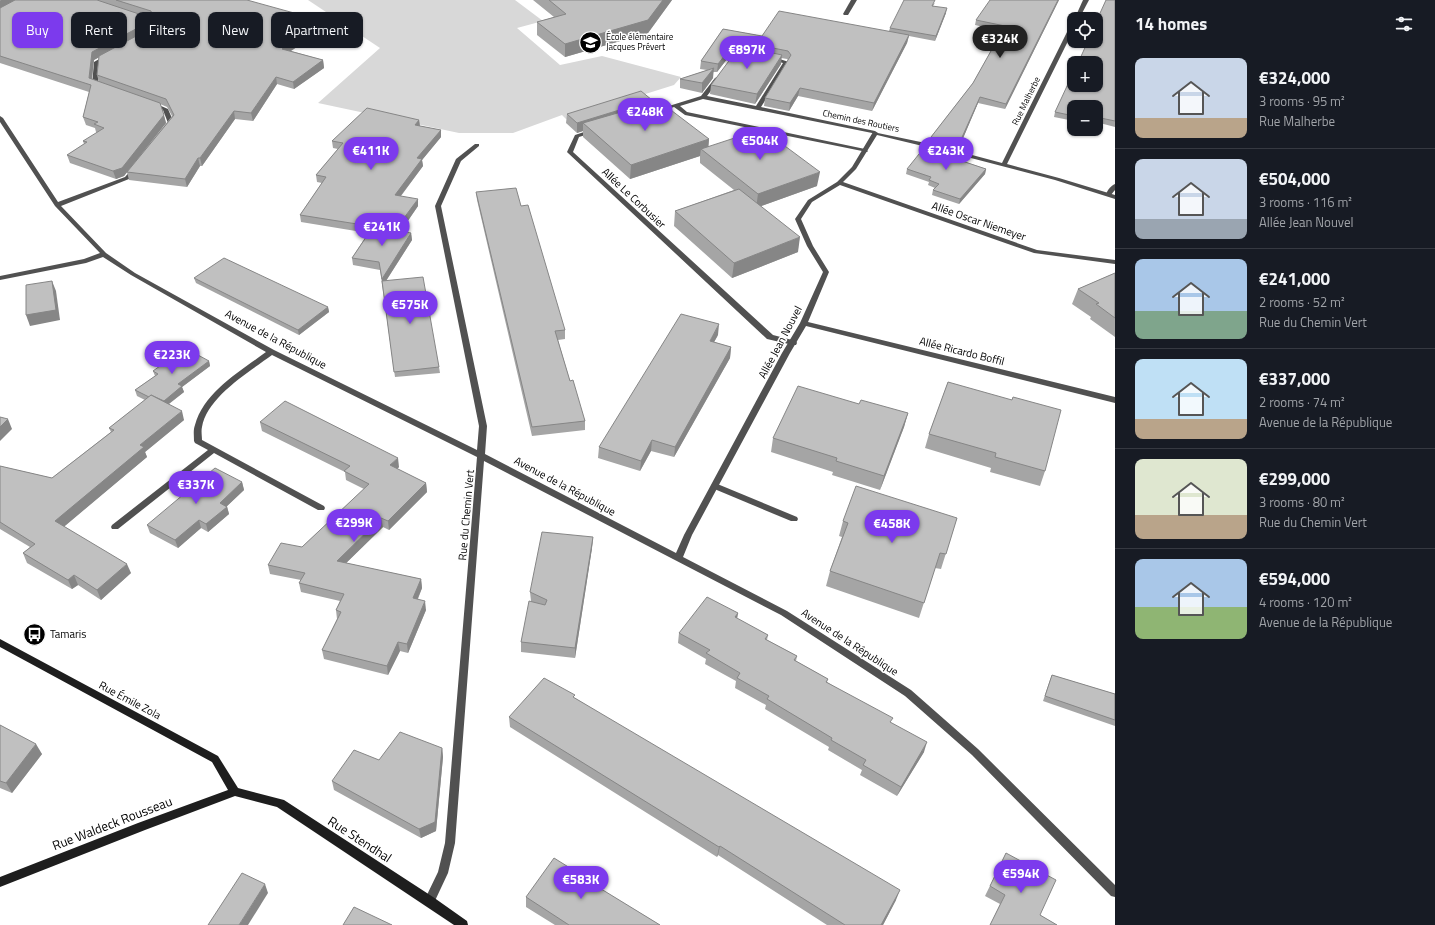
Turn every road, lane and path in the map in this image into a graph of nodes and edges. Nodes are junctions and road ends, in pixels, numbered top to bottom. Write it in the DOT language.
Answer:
graph roads {
  1 [pos="854,0"];
  2 [pos="1086,0"];
  3 [pos="1080,12"];
  4 [pos="128,14"];
  5 [pos="846,14"];
  6 [pos="135,16"];
  7 [pos="1067,38"];
  8 [pos="111,54"];
  9 [pos="765,57"];
  10 [pos="722,71"];
  11 [pos="109,90"];
  12 [pos="703,97"];
  13 [pos="144,102"];
  14 [pos="675,106"];
  15 [pos="758,108"];
  16 [pos="653,112"];
  17 [pos="0,118"];
  18 [pos="597,130"];
  19 [pos="875,133"];
  20 [pos="162,135"];
  21 [pos="477,145"];
  22 [pos="865,151"];
  23 [pos="137,166"];
  24 [pos="1004,166"];
  25 [pos="839,183"];
  26 [pos="1115,186"];
  27 [pos="1112,196"];
  28 [pos="57,205"];
  29 [pos="104,254"];
  30 [pos="1115,262"];
  31 [pos="0,278"];
  32 [pos="804,323"];
  33 [pos="793,343"];
  34 [pos="271,352"];
  35 [pos="1115,400"];
  36 [pos="213,450"];
  37 [pos="482,456"];
  38 [pos="714,486"];
  39 [pos="320,508"];
  40 [pos="794,519"];
  41 [pos="115,526"];
  42 [pos="678,558"];
  43 [pos="0,643"];
  44 [pos="235,792"];
  45 [pos="0,882"];
  46 [pos="1115,892"];
  47 [pos="429,901"];
  48 [pos="463,925"];
  1 -- 5 [label="street"];
  2 -- 3 [label="street"];
  4 -- 6 [label="street"];
  7 -- 24 [label="street, Rue Malherbe"];
  8 -- 11 [label="street"];
  9 -- 15 [label="street"];
  10 -- 12 [label="street"];
  12 -- 14 [label="street, Chemin des Routiers"];
  12 -- 15 [label="street, Chemin des Routiers"];
  13 -- 20 [label="street"];
  14 -- 16 [label="street"];
  14 -- 22 [label="street"];
  15 -- 19 [label="street, Chemin des Routiers"];
  17 -- 28 [label="street, Avenue de la République"];
  18 -- 33 [label="street, Allée Le Corbusier"];
  19 -- 22 [label="street, Allée Jean Nouvel"];
  19 -- 24 [label="street, Chemin des Routiers"];
  21 -- 37 [label="street, Rue du Chemin Vert"];
  22 -- 25 [label="street, Allée Jean Nouvel"];
  23 -- 28 [label="street"];
  24 -- 27 [label="street, Chemin des Routiers"];
  25 -- 30 [label="street, Allée Oscar Niemeyer"];
  25 -- 32 [label="street, Allée Jean Nouvel"];
  26 -- 27 [label="street"];
  28 -- 29 [label="street, Avenue de la République"];
  29 -- 31 [label="street"];
  29 -- 34 [label="street, Avenue de la République"];
  32 -- 33 [label="street, Allée Jean Nouvel"];
  32 -- 35 [label="street, Allée Ricardo Boffil"];
  33 -- 38 [label="street, Allée Jean Nouvel"];
  34 -- 36 [label="street"];
  34 -- 37 [label="street, Avenue de la République"];
  36 -- 39 [label="street"];
  36 -- 41 [label="street"];
  37 -- 42 [label="street, Avenue de la République"];
  37 -- 47 [label="street, Rue du Chemin Vert"];
  38 -- 40 [label="street"];
  38 -- 42 [label="street, Allée Jean Nouvel"];
  42 -- 46 [label="street, Avenue de la République"];
  43 -- 44 [label="street, Rue Émile Zola"];
  44 -- 45 [label="street, Rue Waldeck Rousseau"];
  44 -- 47 [label="street, Rue Stendhal"];
  47 -- 48 [label="street, Rue Stendhal"];
}
